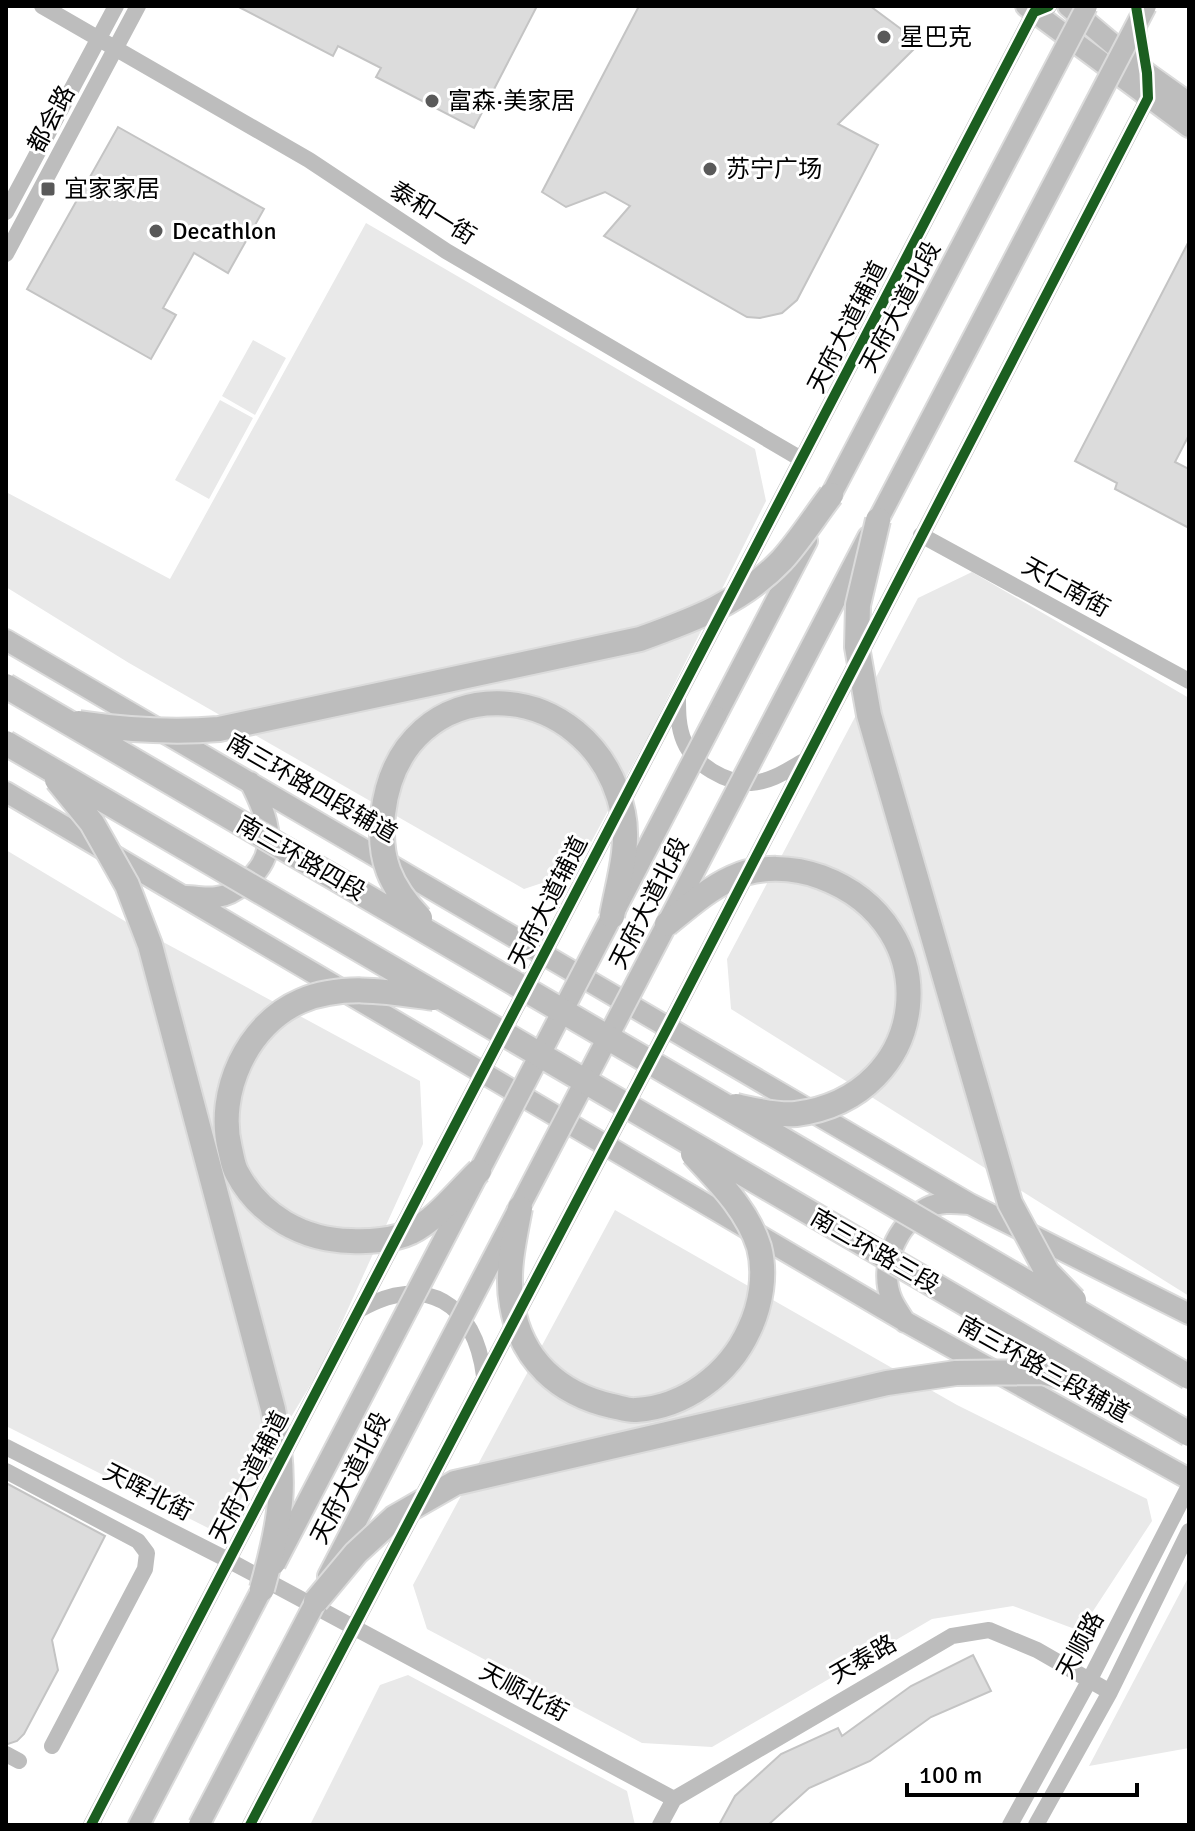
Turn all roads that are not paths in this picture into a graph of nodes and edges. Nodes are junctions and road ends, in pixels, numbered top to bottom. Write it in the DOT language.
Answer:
graph roads {
  1 [pos="42,6"];
  2 [pos="116,6"];
  3 [pos="138,6"];
  4 [pos="1068,6"];
  5 [pos="1087,6"];
  6 [pos="1136,6"];
  7 [pos="1146,6"];
  8 [pos="1037,8"];
  9 [pos="99,39"];
  10 [pos="116,49"];
  11 [pos="1147,73"];
  12 [pos="1148,98"];
  13 [pos="1189,103"];
  14 [pos="1189,127"];
  15 [pos="6,212"];
  16 [pos="6,254"];
  17 [pos="801,459"];
  18 [pos="831,495"];
  19 [pos="878,520"];
  20 [pos="921,535"];
  21 [pos="6,640"];
  22 [pos="1189,681"];
  23 [pos="6,686"];
  24 [pos="678,696"];
  25 [pos="67,722"];
  26 [pos="6,743"];
  27 [pos="805,760"];
  28 [pos="45,766"];
  29 [pos="250,782"];
  30 [pos="6,792"];
  31 [pos="182,896"];
  32 [pos="612,916"];
  33 [pos="667,924"];
  34 [pos="439,939"];
  35 [pos="544,954"];
  36 [pos="446,1000"];
  37 [pos="668,1027"];
  38 [pos="596,1031"];
  39 [pos="561,1067"];
  40 [pos="482,1073"];
  41 [pos="720,1103"];
  42 [pos="675,1134"];
  43 [pos="606,1145"];
  44 [pos="479,1171"];
  45 [pos="970,1204"];
  46 [pos="520,1208"];
  47 [pos="358,1311"];
  48 [pos="1189,1314"];
  49 [pos="906,1322"];
  50 [pos="1095,1322"];
  51 [pos="484,1376"];
  52 [pos="1189,1377"];
  53 [pos="1110,1388"];
  54 [pos="1189,1434"];
  55 [pos="6,1447"];
  56 [pos="6,1471"];
  57 [pos="1189,1479"];
  58 [pos="1189,1486"];
  59 [pos="1189,1531"];
  60 [pos="228,1560"];
  61 [pos="262,1589"];
  62 [pos="316,1601"];
  63 [pos="352,1628"];
  64 [pos="1089,1681"];
  65 [pos="1110,1692"];
  66 [pos="52,1746"];
  67 [pos="674,1799"];
  68 [pos="91,1825"];
  69 [pos="139,1825"];
  70 [pos="199,1825"];
  71 [pos="250,1825"];
  72 [pos="660,1825"];
  73 [pos="1010,1825"];
  74 [pos="1036,1825"];
  1 -- 9 [label="street, 泰和一街"];
  2 -- 9 [label="street, 都会路"];
  3 -- 10 [label="street, 都会路"];
  4 -- 11 [label="main road"];
  5 -- 18 [label="main road, 天府大道北段, bridge"];
  6 -- 11 [label="street"];
  7 -- 19 [label="main road, 天府大道北段, bridge"];
  8 -- 12 [label="main road"];
  8 -- 17 [label="street, 天府大道辅道"];
  9 -- 10 [label="street, 泰和一街"];
  9 -- 15 [label="street, 都会路"];
  10 -- 16 [label="street, 都会路"];
  10 -- 17 [label="street, 泰和一街"];
  11 -- 12 [label="street"];
  11 -- 13 [label="main road"];
  12 -- 14 [label="main road"];
  12 -- 20 [label="street"];
  17 -- 24 [label="street, 天府大道辅道"];
  18 -- 25 [label="highway, bridge"];
  18 -- 32 [label="main road, 天府大道北段, bridge"];
  19 -- 33 [label="main road, 天府大道北段, bridge"];
  19 -- 50 [label="highway, bridge"];
  20 -- 22 [label="street, 天仁南街"];
  20 -- 27 [label="street"];
  21 -- 29 [label="main road, 南三环路四段辅道"];
  23 -- 25 [label="highway, 南三环路四段, bridge"];
  24 -- 27 [label="street"];
  24 -- 35 [label="street, 天府大道辅道"];
  25 -- 34 [label="highway, 南三环路四段, bridge"];
  26 -- 28 [label="highway, 南三环路四段, bridge"];
  27 -- 37 [label="street"];
  28 -- 36 [label="highway, 南三环路四段, bridge"];
  28 -- 61 [label="highway, bridge"];
  29 -- 31 [label="main road"];
  29 -- 35 [label="main road, 南三环路四段辅道"];
  30 -- 31 [label="main road, 南三环路三段辅道"];
  31 -- 40 [label="main road, 南三环路三段辅道"];
  32 -- 34 [label="highway, bridge"];
  32 -- 44 [label="main road, 天府大道北段, bridge"];
  33 -- 41 [label="highway, bridge"];
  33 -- 46 [label="main road, 天府大道北段, bridge"];
  34 -- 38 [label="highway, 南三环路四段, bridge"];
  35 -- 37 [label="main road, 南三环路四段辅道"];
  35 -- 40 [label="street, 天府大道辅道"];
  36 -- 39 [label="highway, 南三环路四段, bridge"];
  36 -- 44 [label="highway, bridge"];
  37 -- 43 [label="street"];
  37 -- 45 [label="main road"];
  38 -- 41 [label="highway, 南三环路三段, bridge"];
  39 -- 42 [label="highway, 南三环路三段, bridge"];
  40 -- 43 [label="main road, 南三环路三段辅道"];
  40 -- 47 [label="street, 天府大道辅道"];
  41 -- 50 [label="highway, 南三环路三段, bridge"];
  42 -- 46 [label="highway, bridge"];
  42 -- 53 [label="highway, 南三环路三段, bridge"];
  43 -- 49 [label="main road, 南三环路三段辅道"];
  43 -- 51 [label="street"];
  44 -- 61 [label="main road, 天府大道北段, bridge"];
  45 -- 48 [label="main road"];
  45 -- 49 [label="main road"];
  46 -- 62 [label="main road, 天府大道北段, bridge"];
  47 -- 51 [label="street"];
  47 -- 60 [label="street, 天府大道辅道"];
  49 -- 57 [label="main road, 南三环路三段辅道"];
  50 -- 52 [label="highway, 南三环路三段, bridge"];
  51 -- 63 [label="street"];
  53 -- 54 [label="highway, 南三环路三段, bridge"];
  53 -- 62 [label="highway, bridge"];
  55 -- 60 [label="street, 天晖北街"];
  56 -- 66 [label="street"];
  58 -- 64 [label="street, 天顺路"];
  59 -- 65 [label="street, 天顺路"];
  60 -- 63 [label="street, 天晖北街"];
  60 -- 68 [label="street, 天府大道辅道"];
  61 -- 69 [label="main road, 天府大道北段"];
  62 -- 70 [label="main road, 天府大道北段, bridge"];
  63 -- 67 [label="street, 天顺北街"];
  63 -- 71 [label="street"];
  64 -- 65 [label="street, 天泰路"];
  64 -- 67 [label="street, 天泰路"];
  64 -- 73 [label="street, 天顺路"];
  65 -- 74 [label="street, 天顺路"];
  67 -- 72 [label="street"];
}
